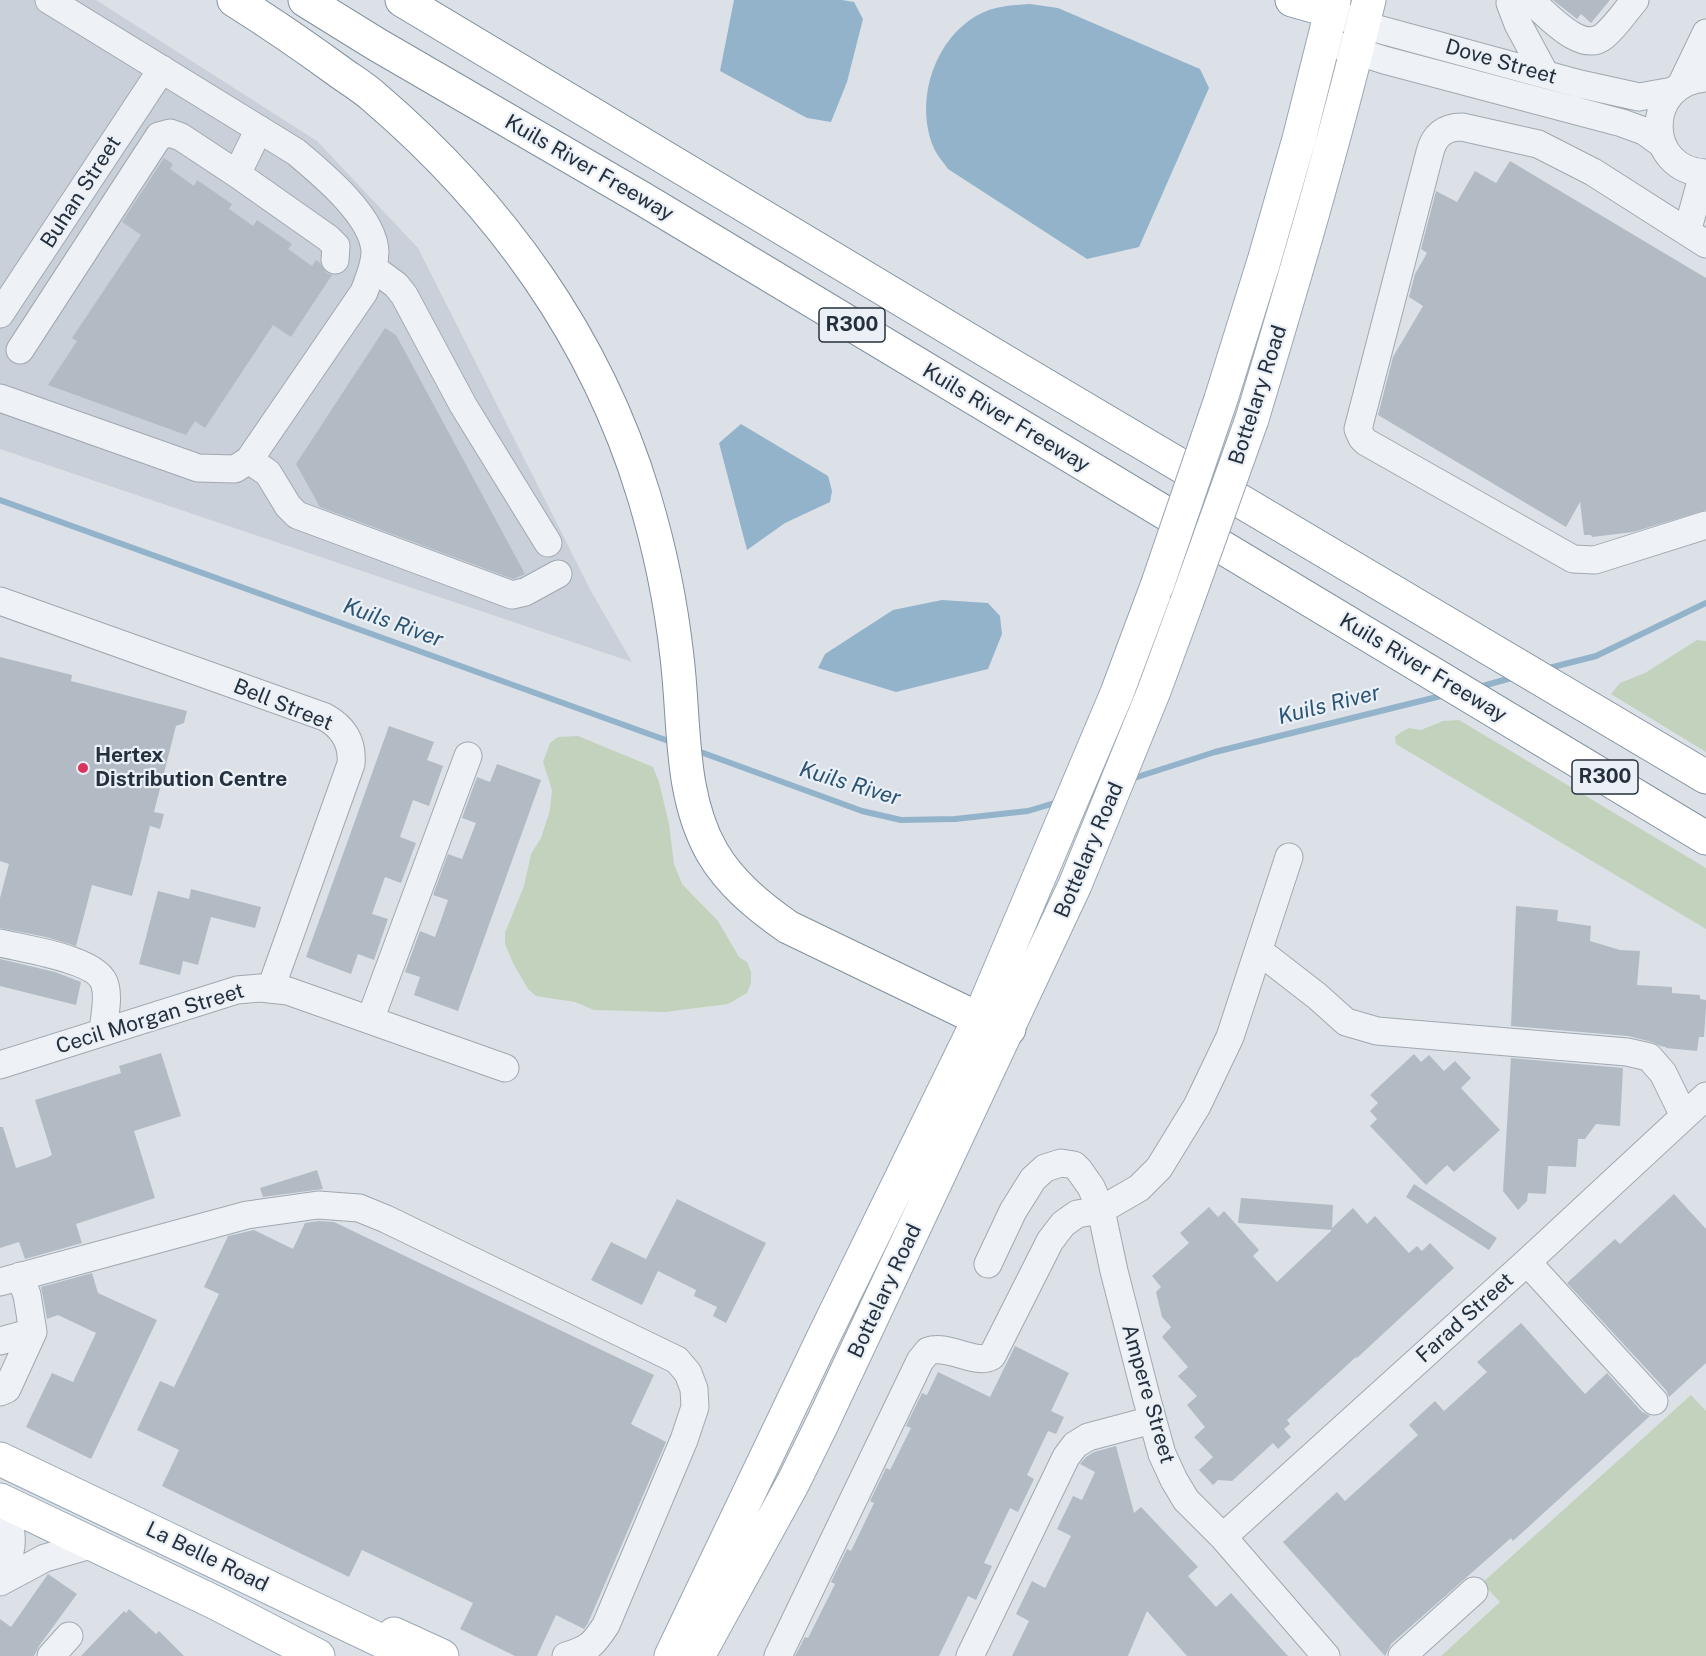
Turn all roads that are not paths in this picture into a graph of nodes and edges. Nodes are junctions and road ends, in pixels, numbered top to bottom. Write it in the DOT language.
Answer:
graph roads {
  1 [pos="49,0"];
  2 [pos="234,0"];
  3 [pos="305,0"];
  4 [pos="402,0"];
  5 [pos="1292,0"];
  6 [pos="1635,0"];
  7 [pos="1526,8"];
  8 [pos="1330,18"];
  9 [pos="1363,25"];
  10 [pos="1706,33"];
  11 [pos="1487,58"];
  12 [pos="162,69"];
  13 [pos="1545,74"];
  14 [pos="1687,85"];
  15 [pos="259,129"];
  16 [pos="1662,144"];
  17 [pos="1705,173"];
  18 [pos="237,174"];
  19 [pos="1696,238"];
  20 [pos="335,260"];
  21 [pos="373,268"];
  22 [pos="0,314"];
  23 [pos="20,350"];
  24 [pos="0,399"];
  25 [pos="249,460"];
  26 [pos="1706,525"];
  27 [pos="548,543"];
  28 [pos="558,574"];
  29 [pos="0,601"];
  30 [pos="468,756"];
  31 [pos="1706,777"];
  32 [pos="1706,838"];
  33 [pos="1289,857"];
  34 [pos="0,943"];
  35 [pos="1259,951"];
  36 [pos="271,988"];
  37 [pos="979,1019"];
  38 [pos="370,1020"];
  39 [pos="1009,1029"];
  40 [pos="104,1032"];
  41 [pos="0,1065"];
  42 [pos="505,1068"];
  43 [pos="1706,1096"];
  44 [pos="1684,1116"];
  45 [pos="1103,1215"];
  46 [pos="1527,1262"];
  47 [pos="988,1264"];
  48 [pos="10,1279"];
  49 [pos="33,1332"];
  50 [pos="0,1341"];
  51 [pos="0,1392"];
  52 [pos="1654,1401"];
  53 [pos="1152,1420"];
  54 [pos="0,1459"];
  55 [pos="3,1501"];
  56 [pos="1223,1537"];
  57 [pos="94,1544"];
  58 [pos="736,1555"];
  59 [pos="0,1567"];
  60 [pos="0,1582"];
  61 [pos="1474,1591"];
  62 [pos="318,1610"];
  63 [pos="69,1636"];
  64 [pos="51,1656"];
  65 [pos="318,1656"];
  66 [pos="413,1656"];
  67 [pos="442,1656"];
  68 [pos="566,1656"];
  69 [pos="649,1656"];
  70 [pos="671,1656"];
  71 [pos="698,1656"];
  72 [pos="715,1656"];
  73 [pos="778,1656"];
  74 [pos="970,1656"];
  75 [pos="1326,1656"];
  76 [pos="1402,1656"];
  1 -- 12 [label="street"];
  2 -- 37 [label="main road"];
  3 -- 32 [label="main road, Kuils River Freeway / R300"];
  4 -- 31 [label="main road, R300"];
  5 -- 8 [label="main road"];
  6 -- 7 [label="street"];
  7 -- 11 [label="street"];
  7 -- 13 [label="street"];
  8 -- 9 [label="street, Dove Street"];
  8 -- 37 [label="main road, Bottelary Road, bridge"];
  9 -- 11 [label="street, Dove Street"];
  9 -- 16 [label="street, Dove Street"];
  9 -- 39 [label="main road, Bottelary Road, bridge"];
  10 -- 14 [label="street"];
  11 -- 13 [label="street, Dove Street"];
  12 -- 15 [label="street"];
  12 -- 22 [label="street, Buhan Street"];
  13 -- 14 [label="street, Dove Street"];
  14 -- 16 [label="street"];
  15 -- 18 [label="street"];
  15 -- 21 [label="street"];
  16 -- 17 [label="street, Dove Street"];
  17 -- 19 [label="street"];
  18 -- 20 [label="street"];
  18 -- 23 [label="street"];
  19 -- 26 [label="street"];
  21 -- 25 [label="street"];
  21 -- 27 [label="street"];
  24 -- 25 [label="street"];
  25 -- 28 [label="street"];
  29 -- 36 [label="street, Bell Street"];
  30 -- 38 [label="street"];
  33 -- 35 [label="street"];
  34 -- 40 [label="street"];
  35 -- 44 [label="street"];
  35 -- 45 [label="street"];
  36 -- 38 [label="street, Cecil Morgan Street"];
  36 -- 40 [label="street, Cecil Morgan Street"];
  37 -- 39 [label="main road"];
  37 -- 58 [label="main road, Bottelary Road"];
  38 -- 42 [label="street, Cecil Morgan Street"];
  39 -- 58 [label="main road, Bottelary Road"];
  40 -- 41 [label="street, Cecil Morgan Street"];
  43 -- 44 [label="street, Farad Street"];
  44 -- 46 [label="street, Farad Street"];
  45 -- 47 [label="street, Ampere Street"];
  45 -- 53 [label="street, Ampere Street"];
  45 -- 73 [label="street"];
  46 -- 52 [label="street"];
  46 -- 56 [label="street, Farad Street"];
  48 -- 49 [label="street"];
  48 -- 68 [label="street"];
  49 -- 50 [label="street"];
  49 -- 51 [label="street"];
  53 -- 56 [label="street, Ampere Street"];
  53 -- 74 [label="street"];
  54 -- 62 [label="main road, La Belle Road"];
  55 -- 57 [label="main road, La Belle Road"];
  55 -- 59 [label="street"];
  56 -- 75 [label="street, Ampere Street"];
  57 -- 60 [label="street"];
  57 -- 65 [label="main road, La Belle Road"];
  58 -- 69 [label="main road"];
  58 -- 70 [label="main road, Bottelary Road"];
  58 -- 71 [label="main road, Bottelary Road"];
  58 -- 72 [label="main road"];
  61 -- 76 [label="street"];
  62 -- 66 [label="main road, La Belle Road"];
  62 -- 67 [label="main road"];
  63 -- 64 [label="street"];
}
